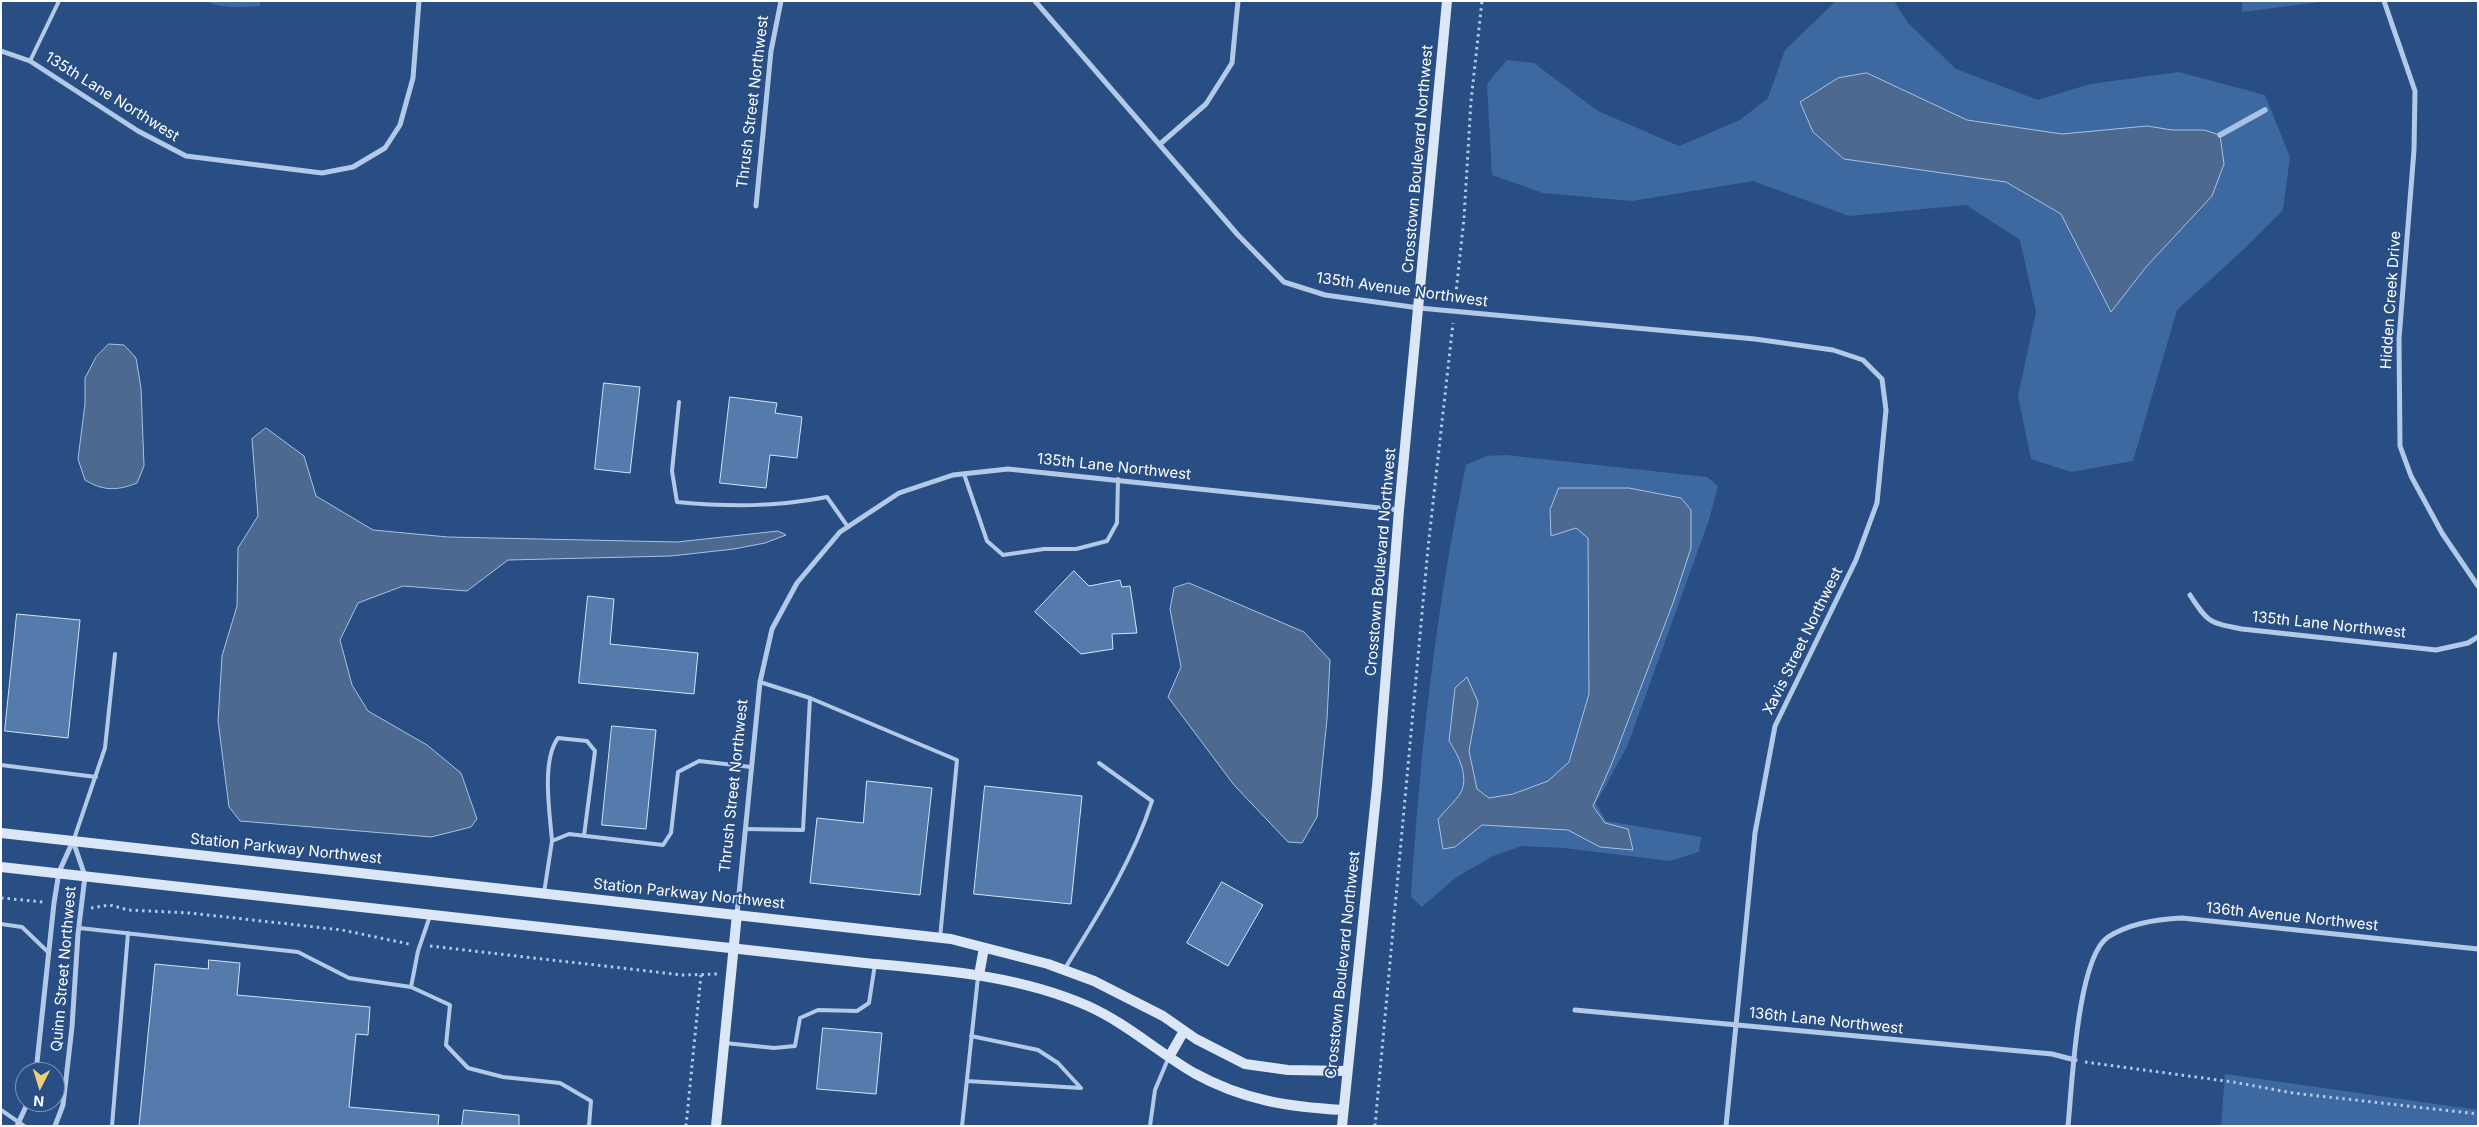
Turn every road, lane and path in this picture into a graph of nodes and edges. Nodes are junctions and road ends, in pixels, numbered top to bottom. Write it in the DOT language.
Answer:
graph roads {
  1 [pos="59,1"];
  2 [pos="419,1"];
  3 [pos="781,1"];
  4 [pos="1035,1"];
  5 [pos="1238,1"];
  6 [pos="1447,1"];
  7 [pos="1482,1"];
  8 [pos="2384,1"];
  9 [pos="1,51"];
  10 [pos="30,62"];
  11 [pos="1160,144"];
  12 [pos="756,206"];
  13 [pos="1419,308"];
  14 [pos="1454,311"];
  15 [pos="1882,379"];
  16 [pos="679,402"];
  17 [pos="964,474"];
  18 [pos="1118,479"];
  19 [pos="1399,510"];
  20 [pos="848,527"];
  21 [pos="840,532"];
  22 [pos="2478,586"];
  23 [pos="2190,595"];
  24 [pos="2478,636"];
  25 [pos="115,654"];
  26 [pos="760,682"];
  27 [pos="810,698"];
  28 [pos="1099,764"];
  29 [pos="1,765"];
  30 [pos="751,767"];
  31 [pos="96,777"];
  32 [pos="745,829"];
  33 [pos="1,833"];
  34 [pos="584,836"];
  35 [pos="73,841"];
  36 [pos="552,841"];
  37 [pos="1,867"];
  38 [pos="59,872"];
  39 [pos="85,876"];
  40 [pos="544,893"];
  41 [pos="1,898"];
  42 [pos="54,903"];
  43 [pos="81,907"];
  44 [pos="431,914"];
  45 [pos="737,914"];
  46 [pos="1,924"];
  47 [pos="79,928"];
  48 [pos="128,933"];
  49 [pos="940,938"];
  50 [pos="420,945"];
  51 [pos="734,947"];
  52 [pos="984,948"];
  53 [pos="2478,949"];
  54 [pos="48,952"];
  55 [pos="875,964"];
  56 [pos="1064,970"];
  57 [pos="731,974"];
  58 [pos="701,975"];
  59 [pos="979,975"];
  60 [pos="411,986"];
  61 [pos="1575,1010"];
  62 [pos="1736,1025"];
  63 [pos="1184,1031"];
  64 [pos="971,1036"];
  65 [pos="724,1042"];
  66 [pos="1169,1057"];
  67 [pos="2075,1060"];
  68 [pos="37,1062"];
  69 [pos="1347,1071"];
  70 [pos="967,1081"];
  71 [pos="1,1110"];
  72 [pos="1343,1110"];
  73 [pos="23,1112"];
  74 [pos="2478,1114"];
  75 [pos="18,1124"];
  76 [pos="24,1126"];
  77 [pos="55,1126"];
  78 [pos="112,1126"];
  79 [pos="589,1126"];
  80 [pos="686,1126"];
  81 [pos="716,1126"];
  82 [pos="962,1126"];
  83 [pos="1150,1126"];
  84 [pos="1342,1126"];
  85 [pos="1376,1126"];
  86 [pos="1726,1126"];
  87 [pos="2068,1126"];
  1 -- 10 [label="lane"];
  2 -- 10 [label="street, 135th Lane Northwest"];
  3 -- 12 [label="street, Thrush Street Northwest"];
  4 -- 11 [label="street, 135th Avenue Northwest"];
  5 -- 11 [label="street"];
  6 -- 13 [label="street, Crosstown Boulevard Northwest"];
  7 -- 14 [label="path"];
  8 -- 22 [label="street, Hidden Creek Drive"];
  9 -- 10 [label="street, 135th Lane Northwest"];
  11 -- 13 [label="street, 135th Avenue Northwest"];
  13 -- 14 [label="street, 135th Avenue Northwest"];
  13 -- 19 [label="street, Crosstown Boulevard Northwest"];
  14 -- 15 [label="street, 135th Avenue Northwest"];
  14 -- 85 [label="path"];
  15 -- 62 [label="street, Xavis Street Northwest"];
  16 -- 20 [label="lane"];
  17 -- 18 [label="street, 135th Lane Northwest"];
  17 -- 18 [label="lane"];
  17 -- 20 [label="street, 135th Lane Northwest"];
  18 -- 19 [label="street, 135th Lane Northwest"];
  19 -- 69 [label="street, Crosstown Boulevard Northwest"];
  20 -- 21 [label="street, 135th Lane Northwest"];
  21 -- 26 [label="street, Thrush Street Northwest"];
  23 -- 24 [label="street, 135th Lane Northwest"];
  25 -- 31 [label="lane"];
  26 -- 27 [label="lane"];
  26 -- 30 [label="street, Thrush Street Northwest"];
  27 -- 32 [label="lane"];
  27 -- 49 [label="lane"];
  28 -- 56 [label="lane"];
  29 -- 31 [label="lane"];
  30 -- 32 [label="street, Thrush Street Northwest"];
  30 -- 34 [label="lane"];
  31 -- 35 [label="lane"];
  32 -- 45 [label="street, Thrush Street Northwest"];
  33 -- 35 [label="street, Station Parkway Northwest"];
  34 -- 36 [label="lane"];
  34 -- 36 [label="lane"];
  35 -- 38 [label="street, Quinn Street Northwest"];
  35 -- 39 [label="street, Quinn Street Northwest"];
  35 -- 40 [label="street, Station Parkway Northwest"];
  36 -- 40 [label="lane"];
  37 -- 38 [label="street"];
  38 -- 39 [label="street"];
  38 -- 42 [label="street, Quinn Street Northwest"];
  39 -- 43 [label="street, Quinn Street Northwest"];
  39 -- 44 [label="street"];
  40 -- 45 [label="street, Station Parkway Northwest"];
  41 -- 42 [label="path"];
  42 -- 54 [label="street, Quinn Street Northwest"];
  43 -- 47 [label="street, Quinn Street Northwest"];
  43 -- 50 [label="path"];
  44 -- 50 [label="lane"];
  44 -- 51 [label="street"];
  45 -- 49 [label="street, Station Parkway Northwest"];
  45 -- 51 [label="street, Thrush Street Northwest"];
  46 -- 54 [label="lane"];
  47 -- 48 [label="lane"];
  47 -- 77 [label="street, Quinn Street Northwest"];
  48 -- 60 [label="lane"];
  48 -- 78 [label="lane"];
  49 -- 52 [label="street, Station Parkway Northwest"];
  50 -- 58 [label="path"];
  50 -- 60 [label="lane"];
  51 -- 55 [label="street"];
  51 -- 57 [label="street, Thrush Street Northwest"];
  52 -- 56 [label="street, Station Parkway Northwest"];
  52 -- 59 [label="street"];
  53 -- 67 [label="street, 136th Avenue Northwest"];
  54 -- 68 [label="street, Quinn Street Northwest"];
  55 -- 59 [label="street"];
  55 -- 65 [label="lane"];
  56 -- 63 [label="street, Station Parkway Northwest"];
  57 -- 58 [label="path"];
  57 -- 65 [label="street, Thrush Street Northwest"];
  58 -- 80 [label="path"];
  59 -- 64 [label="lane"];
  59 -- 66 [label="street"];
  60 -- 79 [label="lane"];
  61 -- 62 [label="street, 136th Lane Northwest"];
  62 -- 67 [label="street, 136th Lane Northwest"];
  62 -- 86 [label="street, Xavis Street Northwest"];
  63 -- 66 [label="street"];
  63 -- 69 [label="street, Station Parkway Northwest"];
  64 -- 70 [label="lane"];
  64 -- 70 [label="lane"];
  65 -- 81 [label="street, Thrush Street Northwest"];
  66 -- 72 [label="street"];
  66 -- 83 [label="lane"];
  67 -- 74 [label="path"];
  67 -- 87 [label="street"];
  69 -- 72 [label="street, Crosstown Boulevard Northwest"];
  70 -- 82 [label="lane"];
  71 -- 75 [label="lane"];
  72 -- 84 [label="street, Crosstown Boulevard Northwest"];
  73 -- 75 [label="street"];
  75 -- 76 [label="lane"];
}
